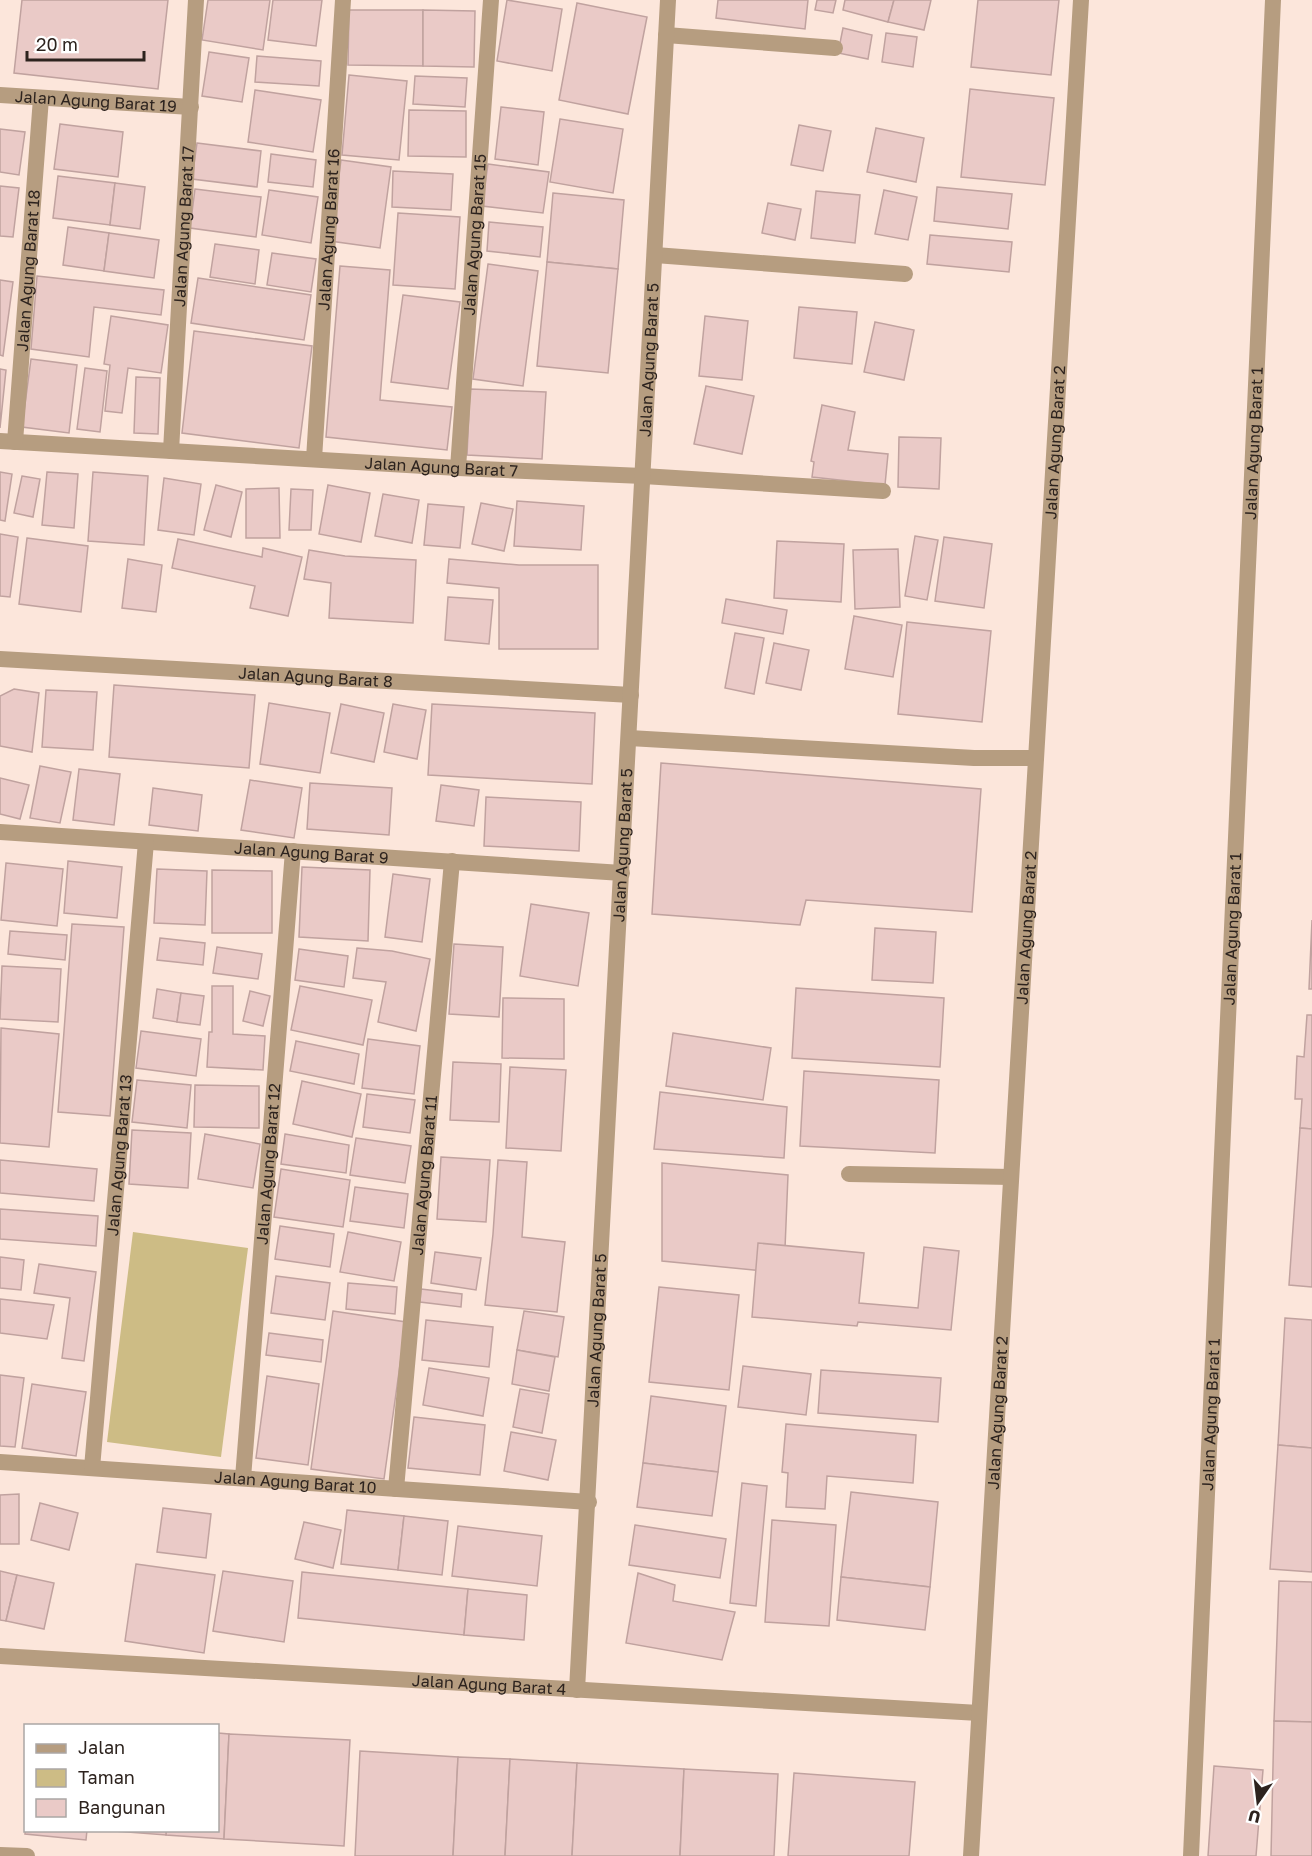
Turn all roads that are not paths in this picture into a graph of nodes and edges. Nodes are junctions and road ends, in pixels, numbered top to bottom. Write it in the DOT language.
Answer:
graph roads {
  1 [pos="196,0"];
  2 [pos="344,0"];
  3 [pos="491,0"];
  4 [pos="668,0"];
  5 [pos="1081,0"];
  6 [pos="1273,0"];
  7 [pos="666,35"];
  8 [pos="835,48"];
  9 [pos="0,95"];
  10 [pos="41,98"];
  11 [pos="191,107"];
  12 [pos="655,255"];
  13 [pos="905,274"];
  14 [pos="8,442"];
  15 [pos="171,451"];
  16 [pos="314,459"];
  17 [pos="458,468"];
  18 [pos="643,476"];
  19 [pos="884,491"];
  20 [pos="0,659"];
  21 [pos="631,695"];
  22 [pos="629,738"];
  23 [pos="1036,758"];
  24 [pos="0,833"];
  25 [pos="146,842"];
  26 [pos="293,851"];
  27 [pos="452,861"];
  28 [pos="622,873"];
  29 [pos="849,1174"];
  30 [pos="1011,1177"];
  31 [pos="0,1462"];
  32 [pos="92,1468"];
  33 [pos="243,1478"];
  34 [pos="396,1489"];
  35 [pos="589,1502"];
  36 [pos="0,1656"];
  37 [pos="577,1690"];
  38 [pos="979,1713"];
  39 [pos="0,1854"];
  40 [pos="27,1856"];
  41 [pos="971,1856"];
  42 [pos="1191,1856"];
  1 -- 11 [label="street, Jalan Agung Barat 17"];
  2 -- 16 [label="street, Jalan Agung Barat 16"];
  3 -- 17 [label="street, Jalan Agung Barat 15"];
  4 -- 7 [label="street, Jalan Agung Barat 5"];
  5 -- 23 [label="street, Jalan Agung Barat 2"];
  6 -- 42 [label="street, Jalan Agung Barat 1"];
  7 -- 8 [label="street"];
  7 -- 12 [label="street, Jalan Agung Barat 5"];
  9 -- 10 [label="street, Jalan Agung Barat 19"];
  10 -- 11 [label="street, Jalan Agung Barat 19"];
  10 -- 14 [label="street, Jalan Agung Barat 18"];
  11 -- 15 [label="street, Jalan Agung Barat 17"];
  12 -- 13 [label="street"];
  12 -- 18 [label="street, Jalan Agung Barat 5"];
  14 -- 15 [label="street, Jalan Agung Barat 7"];
  15 -- 16 [label="street, Jalan Agung Barat 7"];
  16 -- 17 [label="street, Jalan Agung Barat 7"];
  17 -- 18 [label="street, Jalan Agung Barat 7"];
  18 -- 19 [label="street, Jalan Agung Barat 7"];
  18 -- 21 [label="street, Jalan Agung Barat 5"];
  20 -- 21 [label="street, Jalan Agung Barat 8"];
  21 -- 22 [label="street, Jalan Agung Barat 5"];
  22 -- 23 [label="street"];
  22 -- 28 [label="street, Jalan Agung Barat 5"];
  23 -- 30 [label="street, Jalan Agung Barat 2"];
  24 -- 25 [label="street, Jalan Agung Barat 9"];
  25 -- 26 [label="street, Jalan Agung Barat 9"];
  25 -- 32 [label="street, Jalan Agung Barat 13"];
  26 -- 27 [label="street, Jalan Agung Barat 9"];
  26 -- 33 [label="street, Jalan Agung Barat 12"];
  27 -- 28 [label="street, Jalan Agung Barat 9"];
  27 -- 34 [label="street, Jalan Agung Barat 11"];
  28 -- 35 [label="street, Jalan Agung Barat 5"];
  29 -- 30 [label="street"];
  30 -- 38 [label="street, Jalan Agung Barat 2"];
  31 -- 32 [label="street, Jalan Agung Barat 10"];
  32 -- 33 [label="street, Jalan Agung Barat 10"];
  33 -- 34 [label="street, Jalan Agung Barat 10"];
  34 -- 35 [label="street, Jalan Agung Barat 10"];
  35 -- 37 [label="street, Jalan Agung Barat 5"];
  36 -- 37 [label="street, Jalan Agung Barat 4"];
  37 -- 38 [label="street, Jalan Agung Barat 4"];
  38 -- 41 [label="street, Jalan Agung Barat 2"];
  39 -- 40 [label="street"];
}
